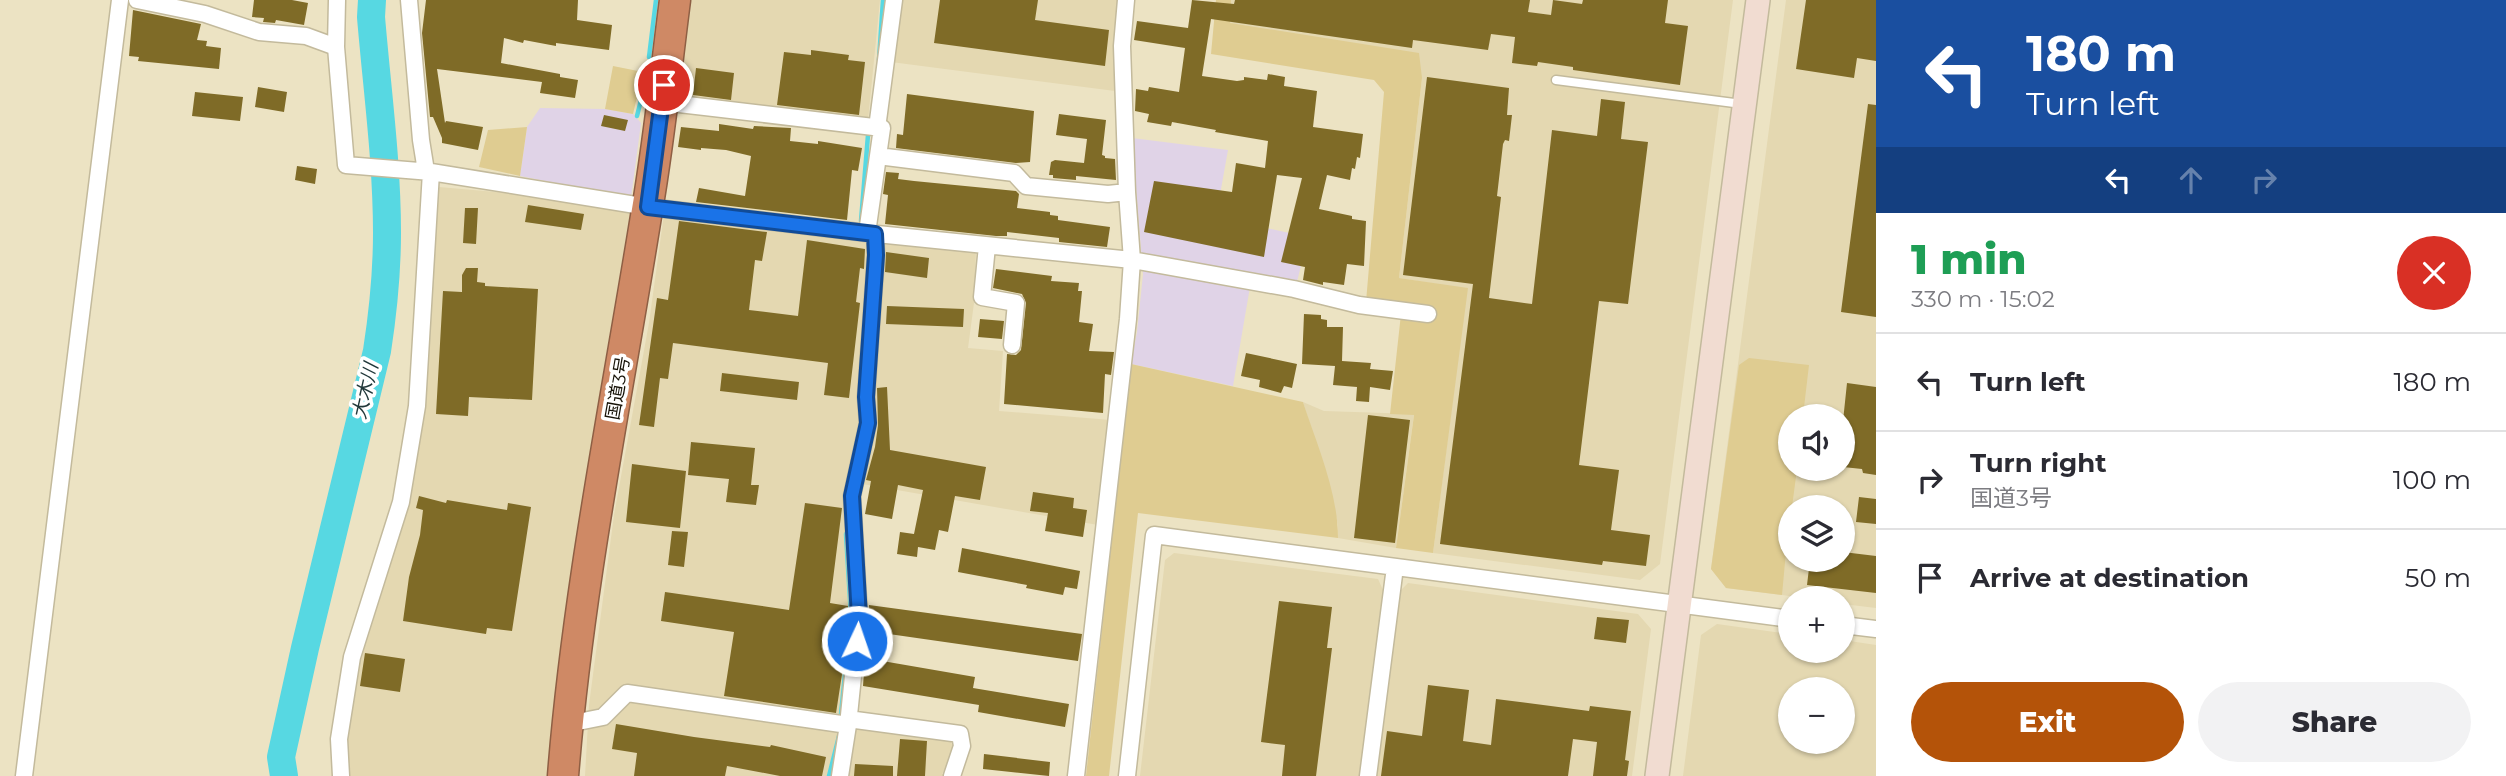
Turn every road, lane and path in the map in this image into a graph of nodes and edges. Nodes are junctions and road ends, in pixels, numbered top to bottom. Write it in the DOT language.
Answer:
graph roads {
  1 [pos="120,0"];
  2 [pos="136,0"];
  3 [pos="337,0"];
  4 [pos="409,0"];
  5 [pos="674,0"];
  6 [pos="894,0"];
  7 [pos="1126,0"];
  8 [pos="1758,0"];
  9 [pos="336,47"];
  10 [pos="1556,80"];
  11 [pos="662,102"];
  12 [pos="1745,104"];
  13 [pos="877,128"];
  14 [pos="878,156"];
  15 [pos="428,171"];
  16 [pos="1127,192"];
  17 [pos="648,207"];
  18 [pos="871,234"];
  19 [pos="988,246"];
  20 [pos="1132,260"];
  21 [pos="1428,314"];
  22 [pos="1012,345"];
  23 [pos="1395,567"];
  24 [pos="1680,605"];
  25 [pos="1778,617"];
  26 [pos="1855,626"];
  27 [pos="1876,629"];
  28 [pos="848,722"];
  29 [pos="568,724"];
  30 [pos="24,776"];
  31 [pos="341,776"];
  32 [pos="563,776"];
  33 [pos="840,776"];
  34 [pos="952,776"];
  35 [pos="1076,776"];
  36 [pos="1127,776"];
  37 [pos="1368,776"];
  38 [pos="1657,776"];
  1 -- 30 [label="street"];
  2 -- 9 [label="street"];
  3 -- 9 [label="street"];
  4 -- 15 [label="street"];
  5 -- 11 [label="highway, 国道3号"];
  6 -- 13 [label="street"];
  7 -- 16 [label="street"];
  8 -- 12 [label="street"];
  9 -- 15 [label="street"];
  10 -- 12 [label="lane"];
  11 -- 13 [label="street"];
  11 -- 17 [label="highway, 国道3号"];
  12 -- 24 [label="street"];
  13 -- 14 [label="street"];
  14 -- 16 [label="street"];
  14 -- 18 [label="street"];
  15 -- 17 [label="street"];
  15 -- 31 [label="street"];
  16 -- 20 [label="street"];
  17 -- 18 [label="street"];
  17 -- 29 [label="highway, 国道3号"];
  18 -- 19 [label="street"];
  18 -- 28 [label="street"];
  19 -- 20 [label="street"];
  19 -- 22 [label="street"];
  20 -- 21 [label="street"];
  20 -- 35 [label="street"];
  23 -- 24 [label="street"];
  23 -- 36 [label="street"];
  23 -- 37 [label="street"];
  24 -- 25 [label="street"];
  24 -- 38 [label="street"];
  26 -- 27 [label="street"];
  28 -- 29 [label="street"];
  28 -- 33 [label="street"];
  28 -- 34 [label="street"];
  29 -- 32 [label="highway, 国道3号"];
}
